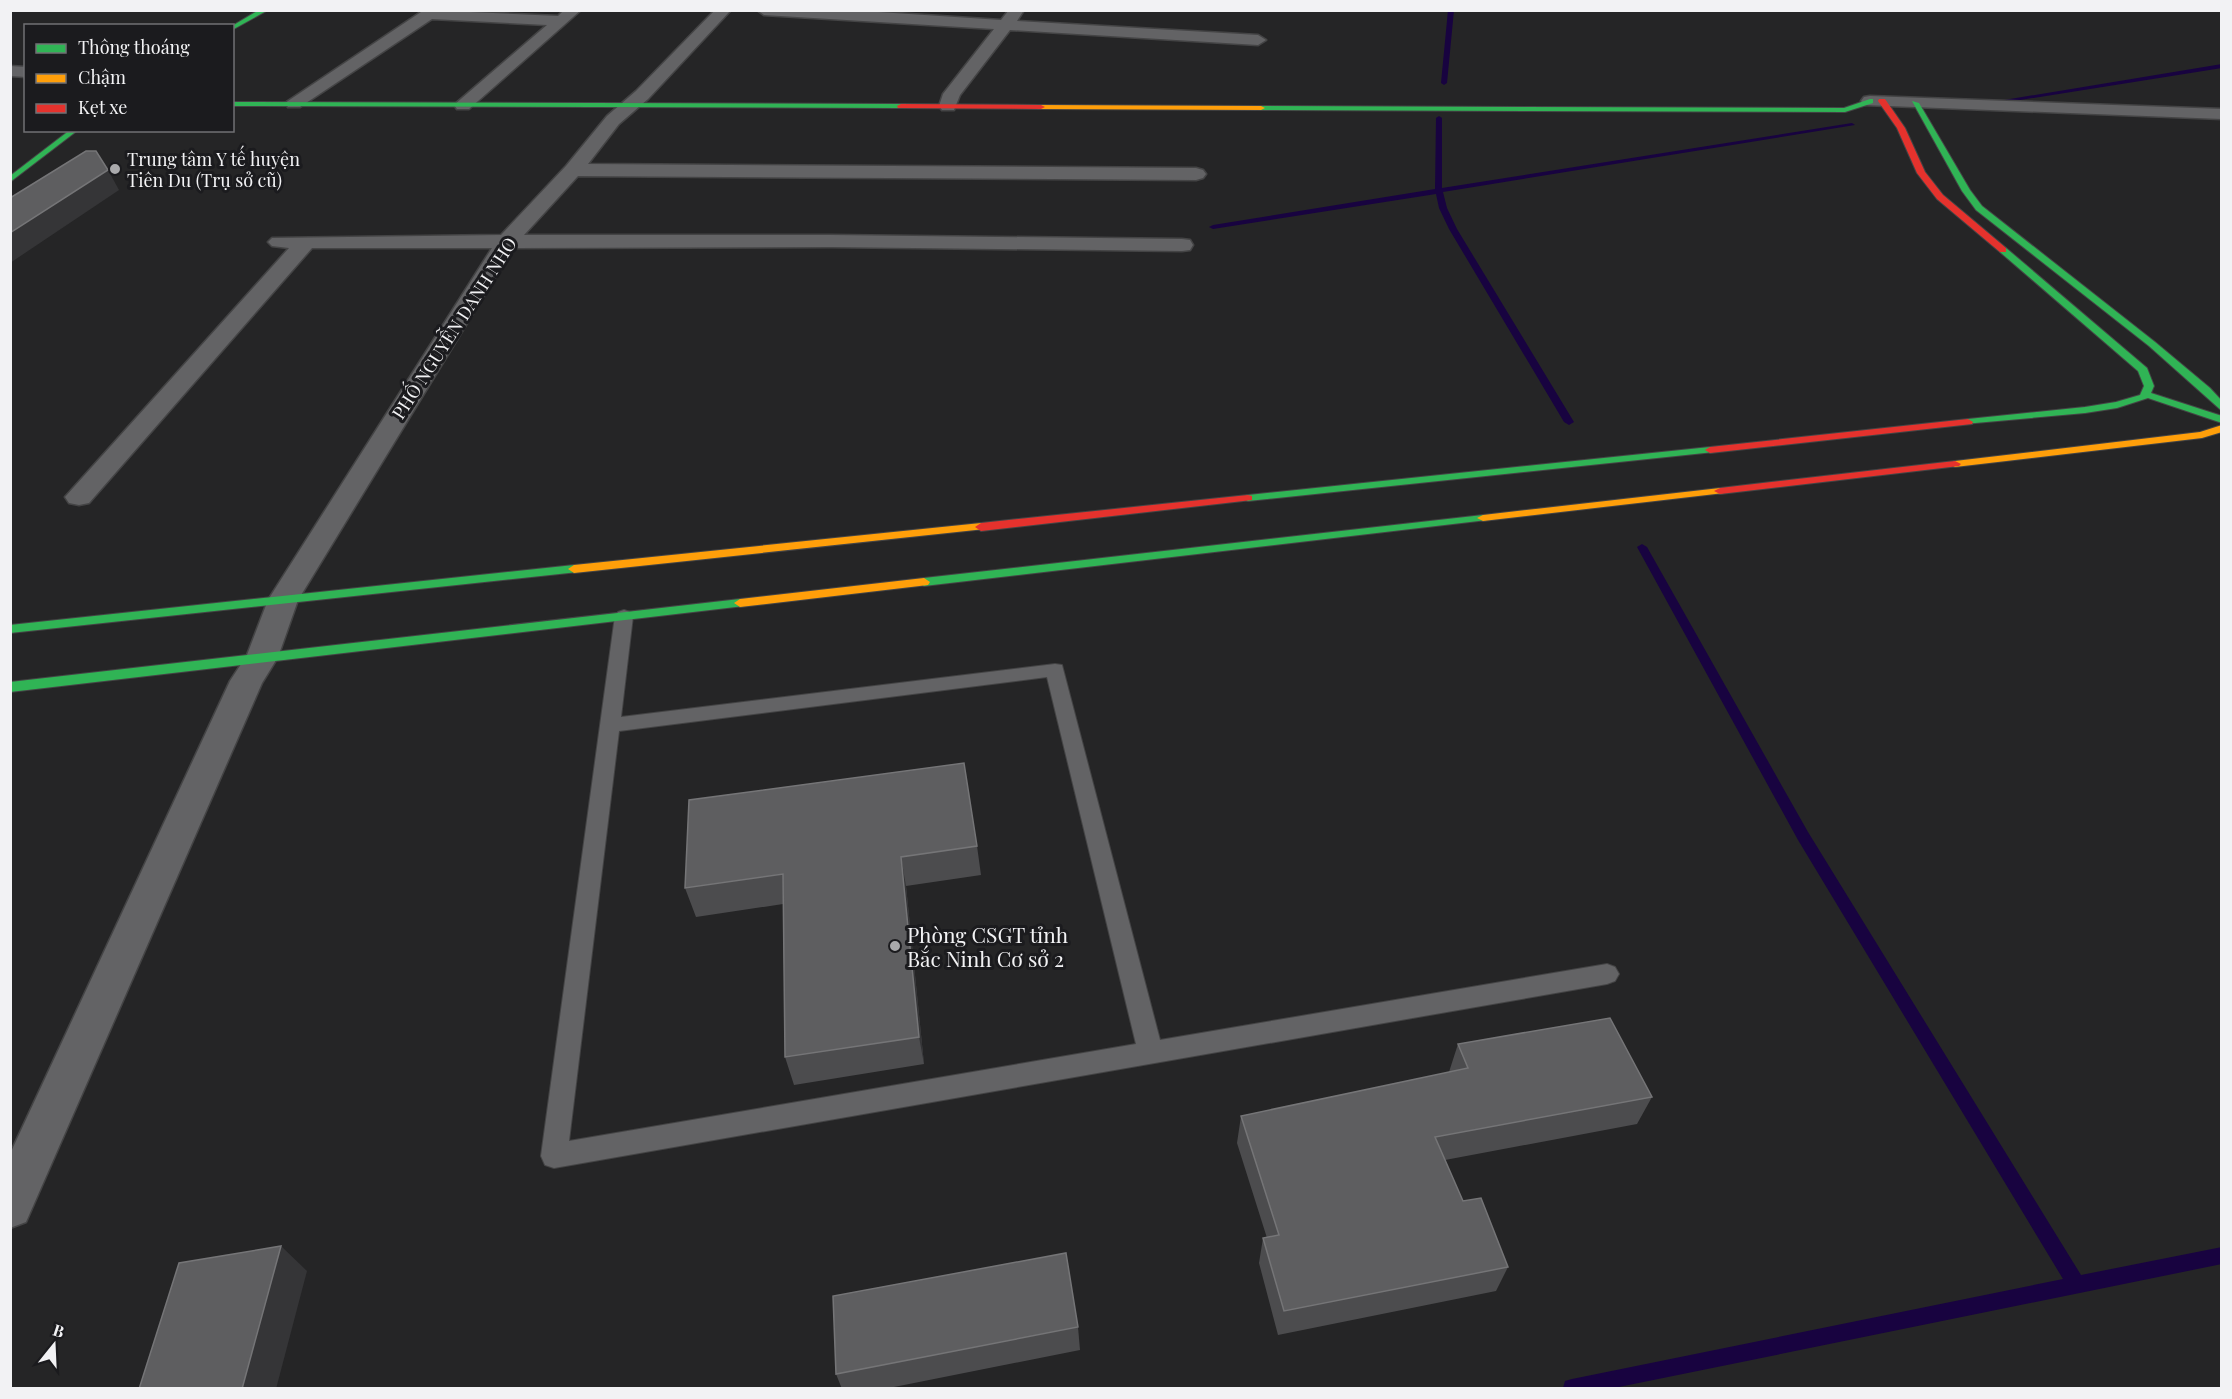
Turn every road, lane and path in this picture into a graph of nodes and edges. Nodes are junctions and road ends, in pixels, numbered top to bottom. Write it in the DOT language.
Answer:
graph roads {
  1 [pos="265,10"];
  2 [pos="724,10"];
  3 [pos="764,10"];
  4 [pos="1017,10"];
  5 [pos="432,12"];
  6 [pos="567,16"];
  7 [pos="1008,25"];
  8 [pos="234,27"];
  9 [pos="1258,40"];
  10 [pos="234,93"];
  11 [pos="1127,93"];
  12 [pos="1838,95"];
  13 [pos="300,98"];
  14 [pos="468,100"];
  15 [pos="636,100"];
  16 [pos="950,100"];
  17 [pos="1876,101"];
  18 [pos="1915,103"];
  19 [pos="234,104"];
  20 [pos="2222,114"];
  21 [pos="72,132"];
  22 [pos="573,170"];
  23 [pos="1196,174"];
  24 [pos="10,180"];
  25 [pos="279,242"];
  26 [pos="506,242"];
  27 [pos="305,243"];
  28 [pos="1182,245"];
  29 [pos="2145,394"];
  30 [pos="2222,408"];
  31 [pos="2222,420"];
  32 [pos="2222,428"];
  33 [pos="1439,478"];
  34 [pos="79,497"];
  35 [pos="1469,520"];
  36 [pos="283,600"];
  37 [pos="624,616"];
  38 [pos="10,629"];
  39 [pos="262,657"];
  40 [pos="10,687"];
  41 [pos="610,725"];
  42 [pos="1607,974"];
  43 [pos="1151,1053"];
  44 [pos="10,1206"];
  1 -- 8 [label="street"];
  2 -- 15 [label="street, PHỐ NGUYỄN DANH NHO"];
  3 -- 7 [label="street"];
  4 -- 7 [label="street"];
  5 -- 6 [label="street"];
  5 -- 13 [label="street"];
  6 -- 14 [label="street"];
  7 -- 9 [label="street"];
  7 -- 16 [label="street"];
  10 -- 13 [label="street"];
  11 -- 16 [label="street"];
  12 -- 17 [label="street"];
  13 -- 14 [label="street"];
  13 -- 19 [label="street"];
  14 -- 15 [label="street"];
  15 -- 16 [label="street"];
  15 -- 22 [label="street, PHỐ NGUYỄN DANH NHO"];
  16 -- 17 [label="street"];
  17 -- 18 [label="street"];
  17 -- 29 [label="street"];
  18 -- 20 [label="street"];
  18 -- 30 [label="street"];
  21 -- 24 [label="street"];
  22 -- 23 [label="street"];
  22 -- 26 [label="street, PHỐ NGUYỄN DANH NHO"];
  25 -- 27 [label="street"];
  26 -- 27 [label="street"];
  26 -- 28 [label="street"];
  26 -- 36 [label="street, PHỐ NGUYỄN DANH NHO"];
  27 -- 34 [label="street"];
  29 -- 31 [label="street"];
  29 -- 33 [label="street"];
  32 -- 35 [label="street"];
  33 -- 35 [label="street"];
  33 -- 36 [label="street"];
  35 -- 37 [label="street"];
  36 -- 38 [label="street"];
  36 -- 39 [label="street, PHỐ NGUYỄN DANH NHO"];
  37 -- 39 [label="street"];
  37 -- 41 [label="lane"];
  39 -- 40 [label="street"];
  39 -- 44 [label="street, PHỐ NGUYỄN DANH NHO"];
  41 -- 43 [label="lane"];
  41 -- 43 [label="lane"];
  42 -- 43 [label="lane"];
}
